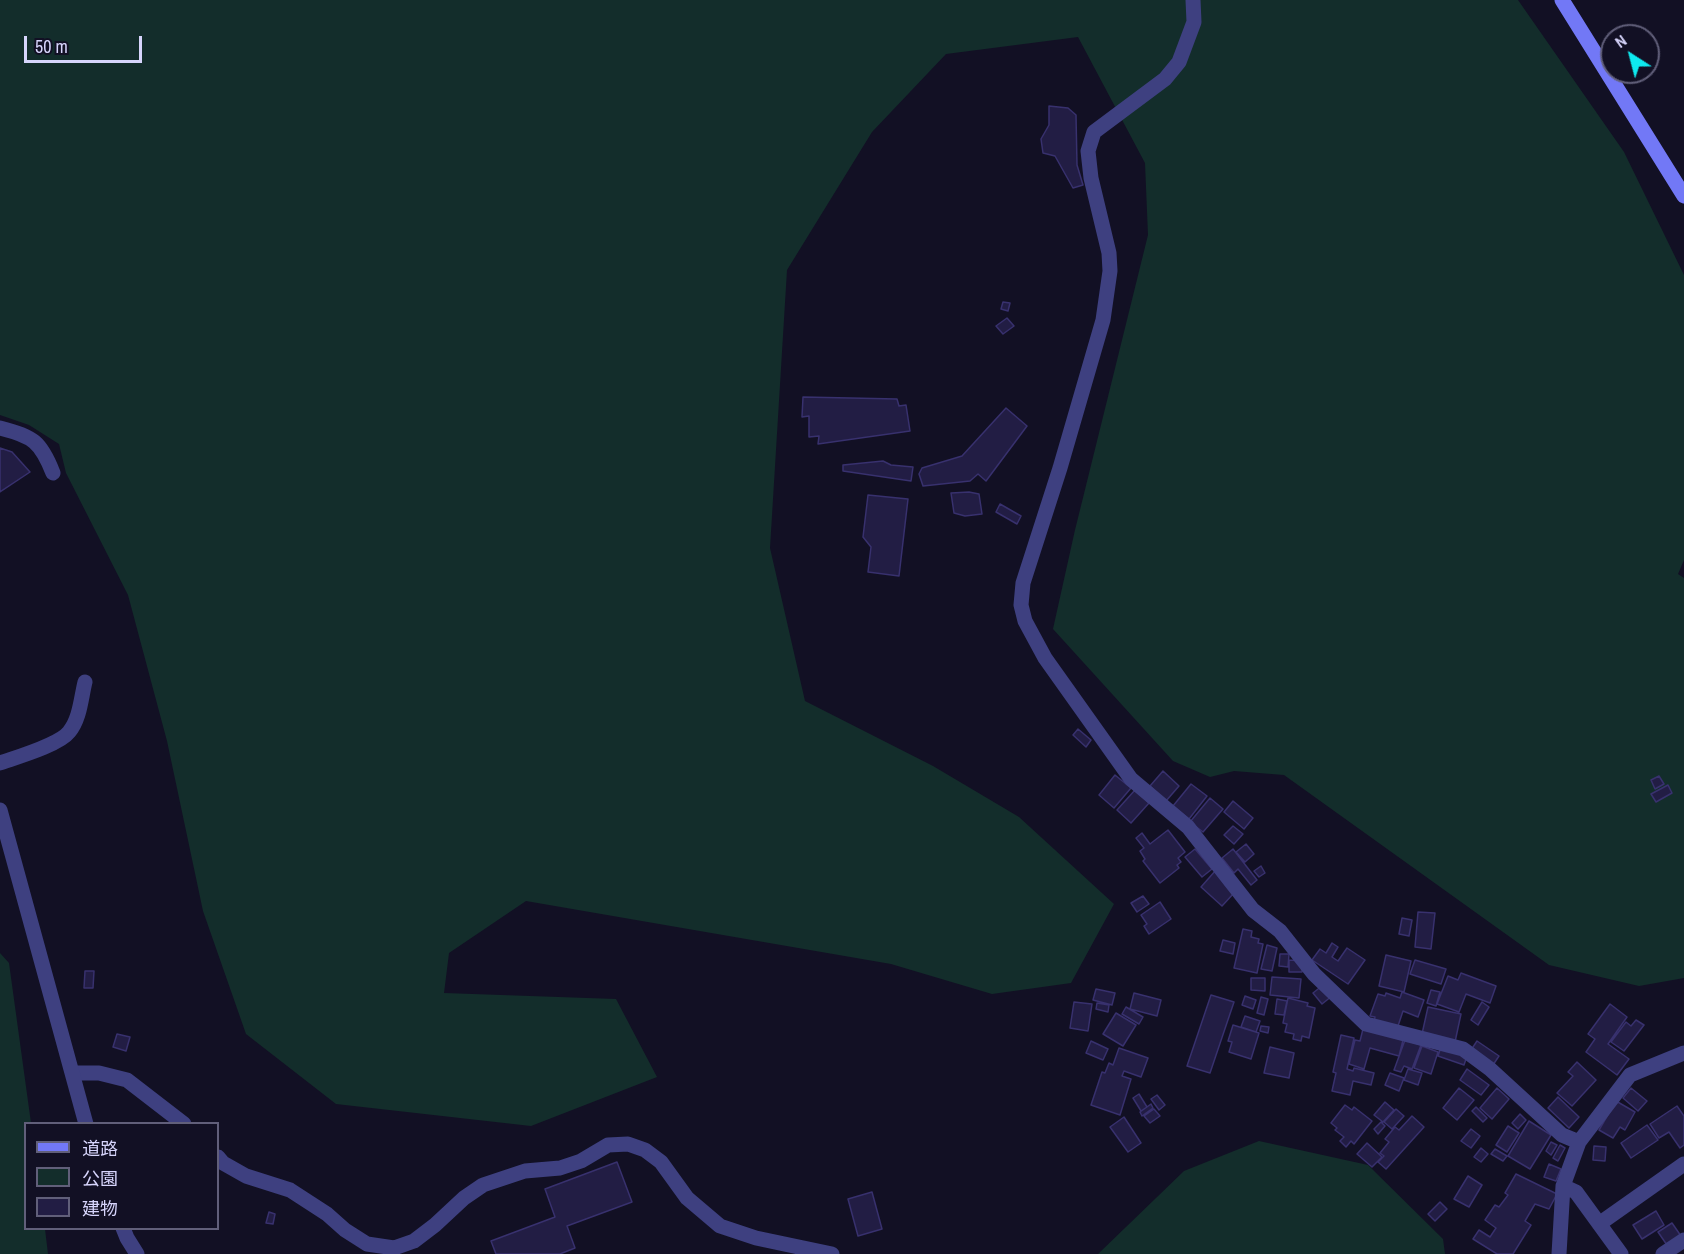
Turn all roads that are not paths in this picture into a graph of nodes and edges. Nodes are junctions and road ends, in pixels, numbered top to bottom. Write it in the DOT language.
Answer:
graph roads {
  1 [pos="1193,0"];
  2 [pos="1562,0"];
  3 [pos="1684,196"];
  4 [pos="0,428"];
  5 [pos="53,473"];
  6 [pos="85,682"];
  7 [pos="0,763"];
  8 [pos="0,810"];
  9 [pos="1684,1053"];
  10 [pos="73,1072"];
  11 [pos="86,1122"];
  12 [pos="181,1122"];
  13 [pos="1579,1142"];
  14 [pos="219,1158"];
  15 [pos="1684,1164"];
  16 [pos="1563,1186"];
  17 [pos="1599,1224"];
  18 [pos="124,1230"];
  19 [pos="1684,1240"];
  20 [pos="137,1254"];
  21 [pos="832,1254"];
  22 [pos="1559,1254"];
  23 [pos="1621,1254"];
  24 [pos="1664,1254"];
  1 -- 13 [label="street"];
  2 -- 3 [label="main road"];
  4 -- 5 [label="street"];
  6 -- 7 [label="street"];
  8 -- 10 [label="street"];
  9 -- 13 [label="street"];
  10 -- 11 [label="street"];
  10 -- 12 [label="street"];
  13 -- 16 [label="street"];
  14 -- 21 [label="street"];
  15 -- 17 [label="street"];
  16 -- 17 [label="street"];
  16 -- 22 [label="street"];
  17 -- 23 [label="street"];
  18 -- 20 [label="street"];
  19 -- 24 [label="street"];
}
